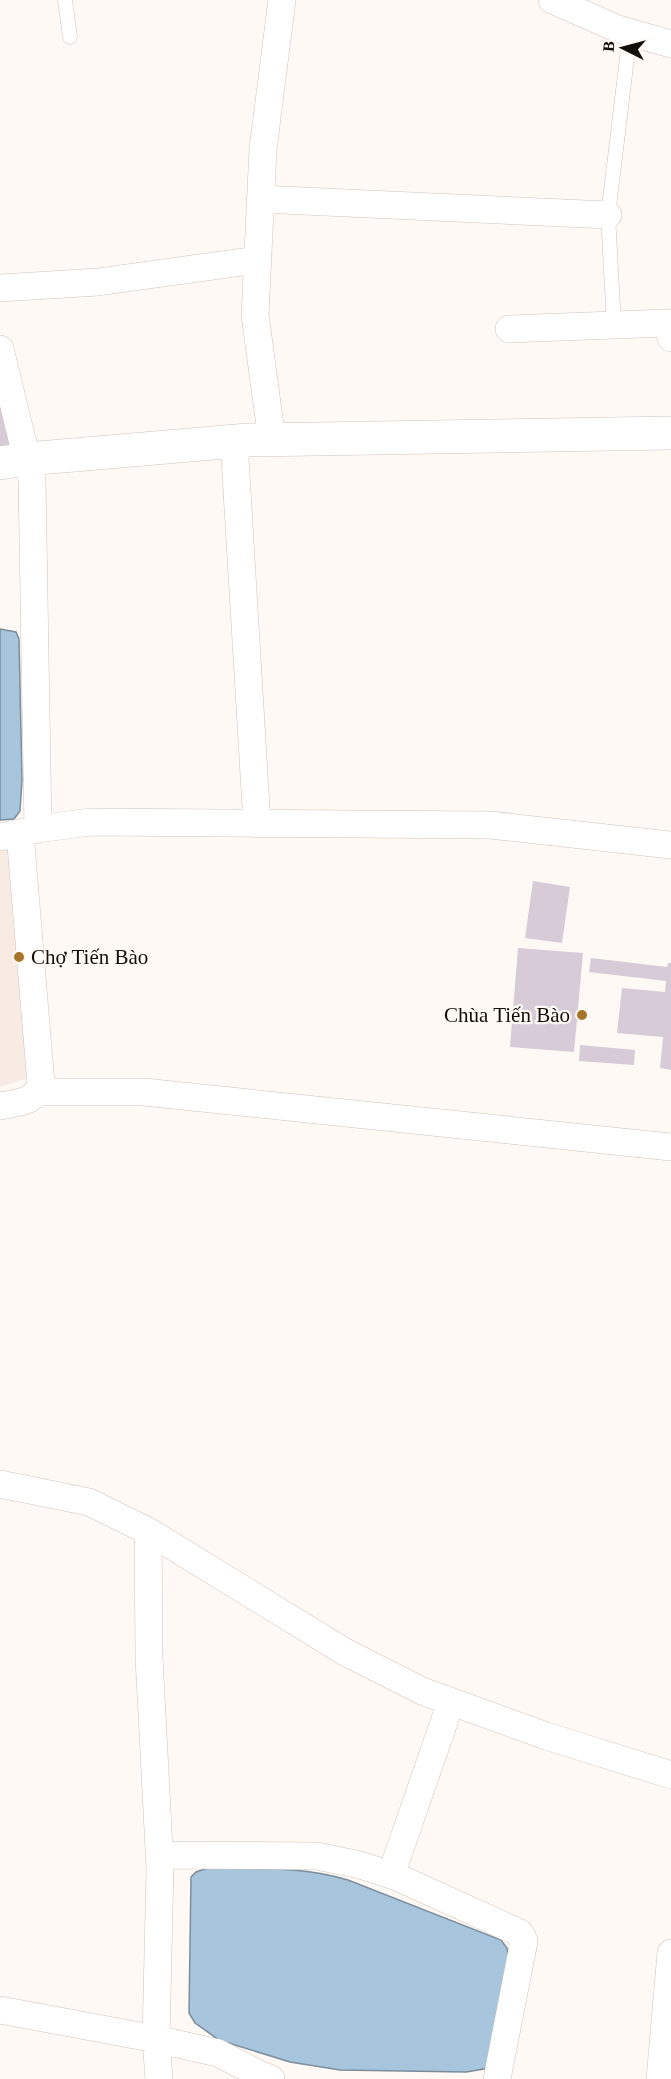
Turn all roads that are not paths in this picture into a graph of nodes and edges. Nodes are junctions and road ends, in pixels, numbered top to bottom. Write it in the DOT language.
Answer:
graph roads {
  1 [pos="65,0"];
  2 [pos="282,0"];
  3 [pos="552,0"];
  4 [pos="630,33"];
  5 [pos="70,37"];
  6 [pos="671,44"];
  7 [pos="260,199"];
  8 [pos="608,215"];
  9 [pos="257,260"];
  10 [pos="0,288"];
  11 [pos="614,325"];
  12 [pos="508,329"];
  13 [pos="671,338"];
  14 [pos="0,348"];
  15 [pos="671,433"];
  16 [pos="272,440"];
  17 [pos="234,441"];
  18 [pos="13,461"];
  19 [pos="256,824"];
  20 [pos="19,833"];
  21 [pos="671,844"];
  22 [pos="39,1092"];
  23 [pos="0,1106"];
  24 [pos="671,1147"];
  25 [pos="0,1484"];
  26 [pos="148,1531"];
  27 [pos="451,1702"];
  28 [pos="671,1775"];
  29 [pos="159,1855"];
  30 [pos="391,1875"];
  31 [pos="671,1953"];
  32 [pos="0,2010"];
  33 [pos="156,2039"];
  34 [pos="159,2079"];
  35 [pos="272,2079"];
  36 [pos="497,2079"];
  37 [pos="660,2079"];
  1 -- 5 [label="lane"];
  2 -- 7 [label="street"];
  3 -- 4 [label="street"];
  4 -- 6 [label="street"];
  4 -- 8 [label="lane"];
  7 -- 8 [label="street"];
  7 -- 9 [label="street"];
  8 -- 11 [label="lane"];
  9 -- 10 [label="street"];
  9 -- 16 [label="street"];
  11 -- 12 [label="street"];
  11 -- 13 [label="street"];
  14 -- 18 [label="street"];
  15 -- 16 [label="street"];
  16 -- 17 [label="street"];
  17 -- 18 [label="street"];
  17 -- 19 [label="street"];
  18 -- 20 [label="street"];
  19 -- 20 [label="street"];
  19 -- 21 [label="street"];
  20 -- 22 [label="street"];
  22 -- 23 [label="street"];
  22 -- 24 [label="street"];
  25 -- 26 [label="street"];
  26 -- 27 [label="street"];
  26 -- 29 [label="street"];
  27 -- 28 [label="street"];
  27 -- 30 [label="street"];
  29 -- 30 [label="street"];
  29 -- 33 [label="street"];
  30 -- 36 [label="street"];
  31 -- 37 [label="street"];
  32 -- 33 [label="street"];
  33 -- 34 [label="street"];
  33 -- 35 [label="street"];
}
